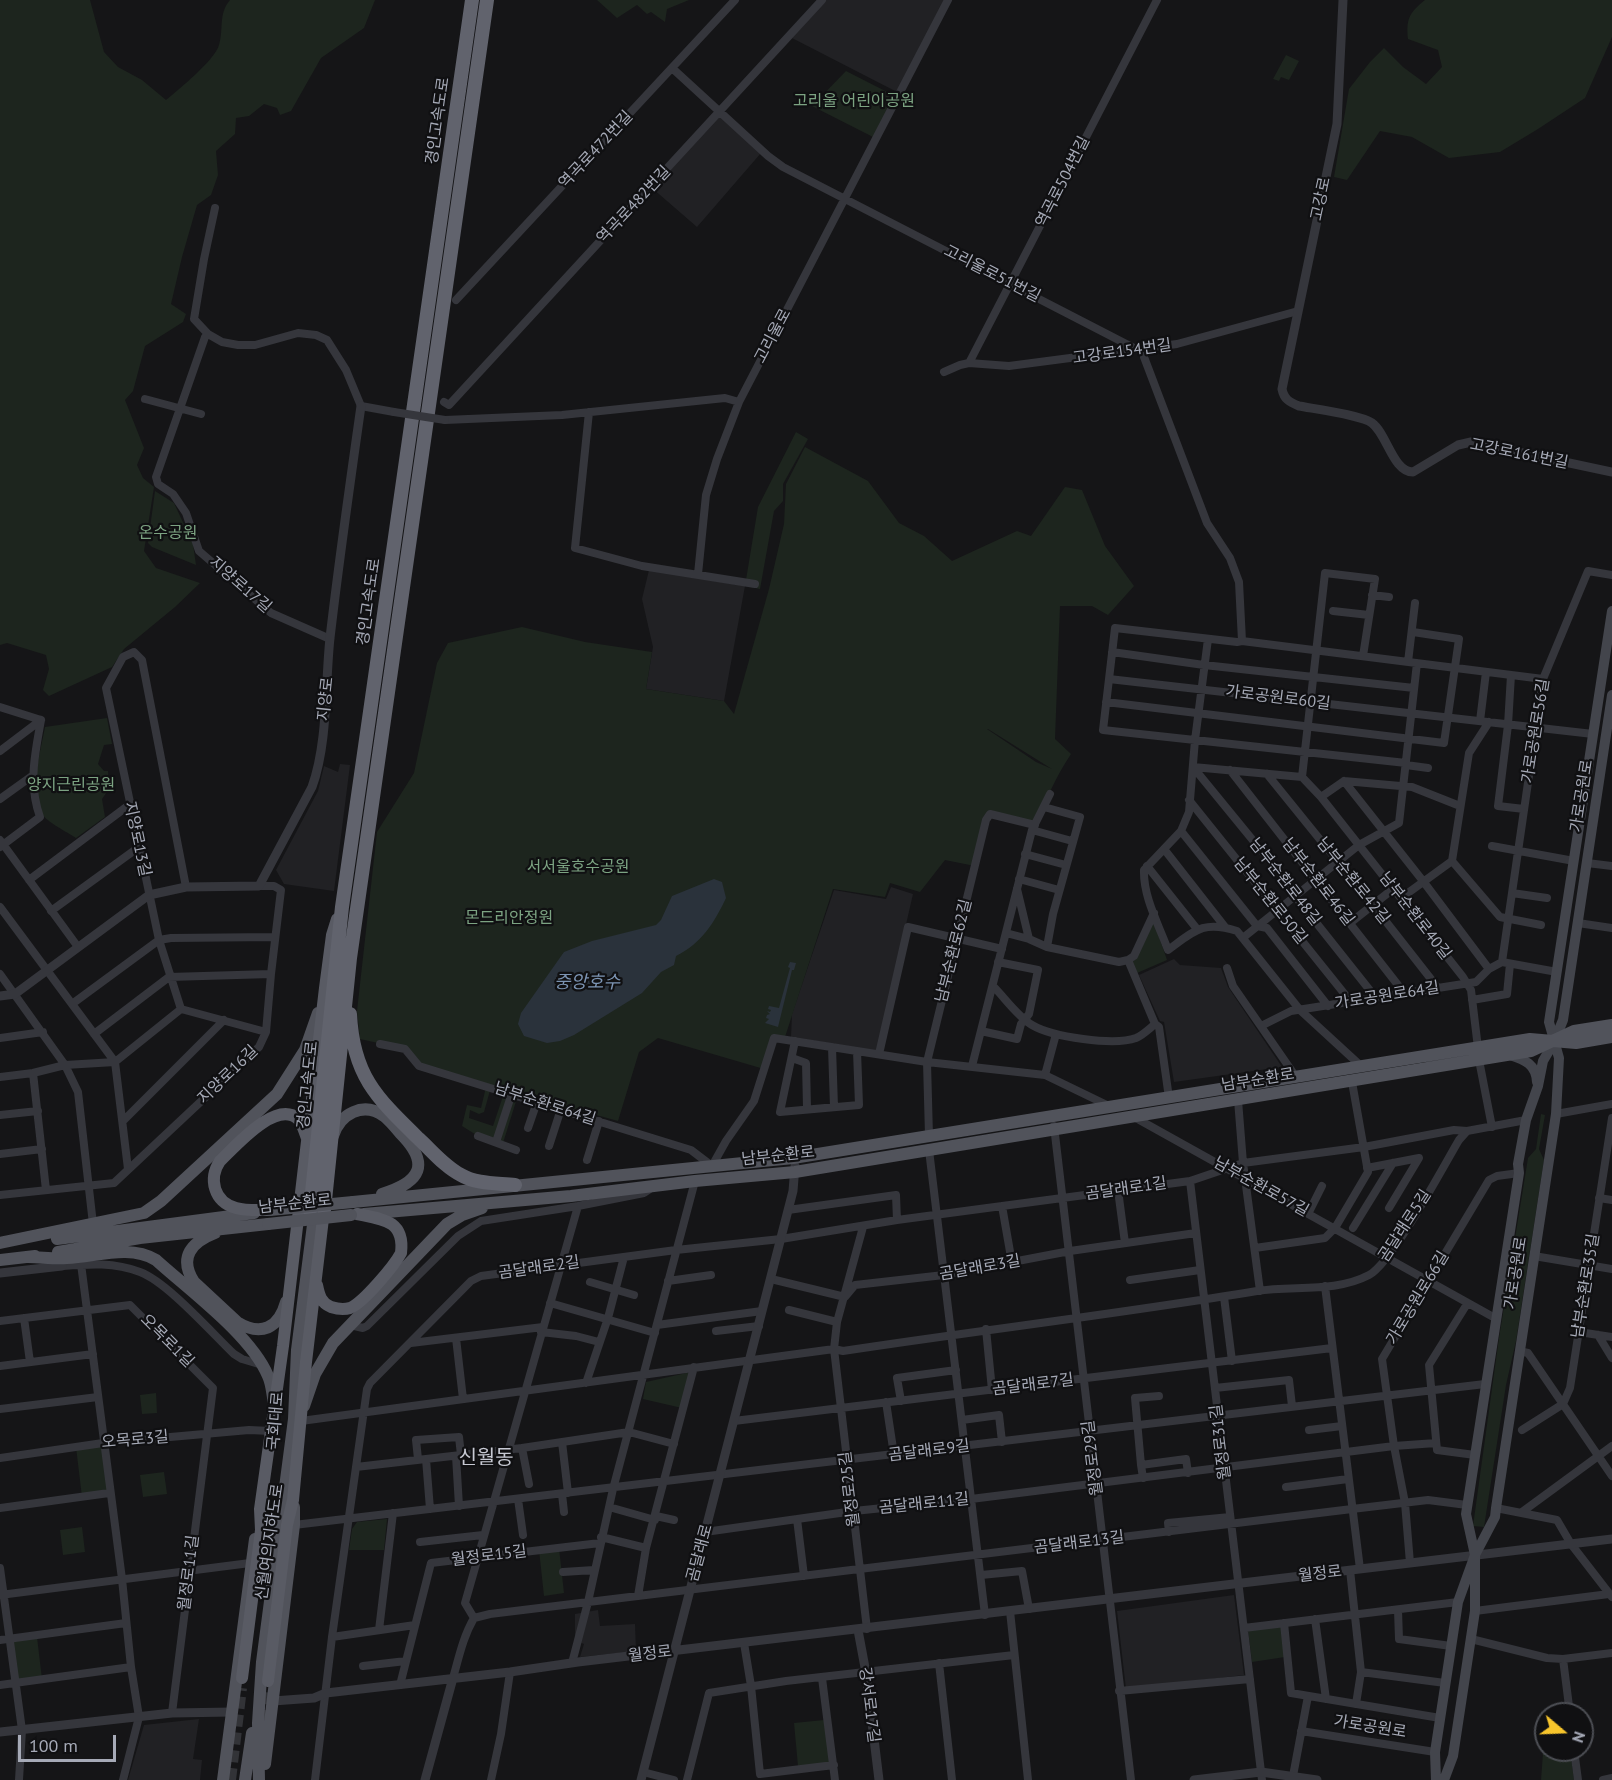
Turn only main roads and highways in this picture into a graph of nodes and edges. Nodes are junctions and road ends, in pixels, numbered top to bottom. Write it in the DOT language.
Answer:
graph roads {
  1 [pos="472,0"];
  2 [pos="487,0"];
  3 [pos="1612,611"];
  4 [pos="1612,695"];
  5 [pos="1610,719"];
  6 [pos="342,907"];
  7 [pos="350,958"];
  8 [pos="325,988"];
  9 [pos="1612,1025"];
  10 [pos="1612,1037"];
  11 [pos="1554,1042"];
  12 [pos="1479,1054"];
  13 [pos="1510,1055"];
  14 [pos="1538,1086"];
  15 [pos="333,1102"];
  16 [pos="1054,1122"];
  17 [pos="308,1142"];
  18 [pos="331,1143"];
  19 [pos="746,1162"];
  20 [pos="717,1179"];
  21 [pos="515,1185"];
  22 [pos="355,1201"];
  23 [pos="574,1201"];
  24 [pos="270,1210"];
  25 [pos="317,1210"];
  26 [pos="354,1215"];
  27 [pos="232,1227"];
  28 [pos="0,1245"];
  29 [pos="28,1257"];
  30 [pos="0,1260"];
  31 [pos="316,1274"];
  32 [pos="290,1286"];
  33 [pos="275,1405"];
  34 [pos="303,1407"];
  35 [pos="294,1500"];
  36 [pos="260,1509"];
  37 [pos="1466,1510"];
  38 [pos="1495,1513"];
  39 [pos="1475,1555"];
  40 [pos="1458,1602"];
  41 [pos="1475,1611"];
  42 [pos="242,1678"];
  43 [pos="268,1681"];
  44 [pos="223,1780"];
  45 [pos="245,1780"];
  46 [pos="261,1780"];
  47 [pos="1436,1780"];
  48 [pos="1444,1780"];
  1 -- 6 [label="highway, 경인고속도로"];
  2 -- 7 [label="highway, 경인고속도로"];
  3 -- 11 [label="main road, 가로공원로"];
  4 -- 5 [label="main road, 가로공원로"];
  5 -- 11 [label="main road, 가로공원로"];
  6 -- 8 [label="highway, 신월여의지하도로"];
  6 -- 25 [label="highway, 경인고속도로"];
  7 -- 15 [label="highway, 경인고속도로"];
  7 -- 21 [label="highway"];
  8 -- 17 [label="highway, 신월여의지하도로"];
  8 -- 28 [label="main road"];
  9 -- 11 [label="main road, 남부순환로"];
  10 -- 11 [label="main road, 남부순환로"];
  11 -- 12 [label="main road, 남부순환로"];
  11 -- 13 [label="main road, 남부순환로"];
  11 -- 14 [label="main road, 가로공원로"];
  11 -- 38 [label="main road, 가로공원로"];
  12 -- 13 [label="main road, 남부순환로"];
  12 -- 16 [label="main road, 남부순환로"];
  12 -- 16 [label="main road, 남부순환로"];
  13 -- 14 [label="main road"];
  14 -- 37 [label="main road, 가로공원로"];
  15 -- 18 [label="highway, 경인고속도로"];
  15 -- 46 [label="main road, 국회대로"];
  16 -- 19 [label="main road, 남부순환로"];
  16 -- 20 [label="main road, 남부순환로"];
  17 -- 24 [label="highway"];
  17 -- 32 [label="highway, 신월여의지하도로"];
  18 -- 22 [label="main road"];
  18 -- 25 [label="highway, 경인고속도로"];
  19 -- 20 [label="main road"];
  19 -- 21 [label="main road, 남부순환로"];
  20 -- 23 [label="main road, 남부순환로"];
  21 -- 22 [label="main road, 남부순환로"];
  22 -- 24 [label="main road, 남부순환로, bridge"];
  23 -- 26 [label="main road, 남부순환로"];
  23 -- 34 [label="main road"];
  24 -- 28 [label="main road, 남부순환로"];
  25 -- 31 [label="highway, 신월여의지하도로"];
  25 -- 45 [label="main road, 국회대로"];
  26 -- 27 [label="main road, 남부순환로, bridge"];
  26 -- 31 [label="highway"];
  27 -- 29 [label="main road, 남부순환로"];
  27 -- 32 [label="main road"];
  29 -- 30 [label="main road, 남부순환로"];
  29 -- 33 [label="main road"];
  31 -- 34 [label="highway, 신월여의지하도로"];
  32 -- 33 [label="highway, 신월여의지하도로"];
  33 -- 36 [label="highway, 신월여의지하도로"];
  34 -- 35 [label="highway, 신월여의지하도로"];
  35 -- 43 [label="highway, 신월여의지하도로"];
  35 -- 46 [label="main road"];
  36 -- 42 [label="highway, 신월여의지하도로"];
  36 -- 44 [label="main road"];
  37 -- 38 [label="main road"];
  37 -- 39 [label="main road, 가로공원로"];
  38 -- 39 [label="main road, 가로공원로"];
  39 -- 40 [label="main road, 가로공원로"];
  39 -- 41 [label="main road, 가로공원로"];
  40 -- 41 [label="main road"];
  40 -- 47 [label="main road, 가로공원로"];
  41 -- 48 [label="main road, 가로공원로"];
}
